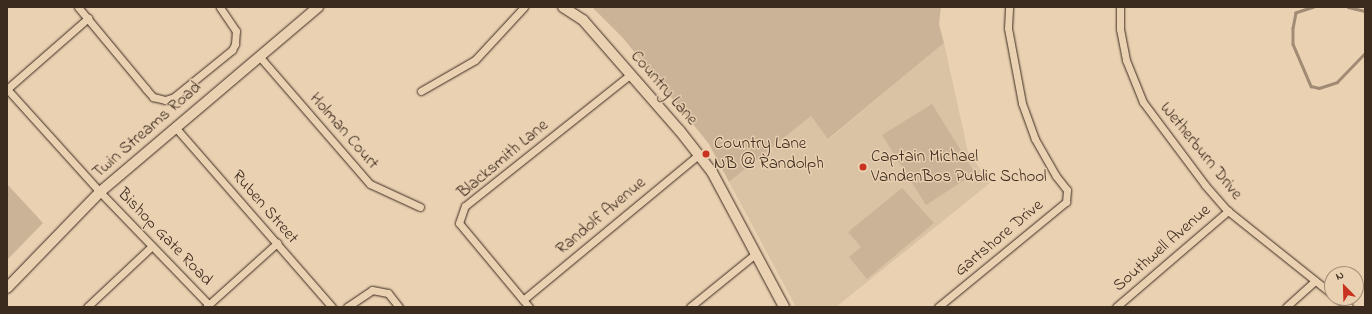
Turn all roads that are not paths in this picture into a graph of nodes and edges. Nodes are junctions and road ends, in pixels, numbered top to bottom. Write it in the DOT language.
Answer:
graph roads {
  1 [pos="78,7"];
  2 [pos="220,7"];
  3 [pos="318,7"];
  4 [pos="524,7"];
  5 [pos="563,7"];
  6 [pos="1009,7"];
  7 [pos="1120,7"];
  8 [pos="88,18"];
  9 [pos="259,56"];
  10 [pos="631,74"];
  11 [pos="7,89"];
  12 [pos="420,91"];
  13 [pos="175,127"];
  14 [pos="698,155"];
  15 [pos="100,192"];
  16 [pos="420,207"];
  17 [pos="1228,211"];
  18 [pos="277,243"];
  19 [pos="152,246"];
  20 [pos="754,255"];
  21 [pos="1315,281"];
  22 [pos="7,288"];
  23 [pos="1324,288"];
  24 [pos="523,300"];
  25 [pos="207,306"];
  26 [pos="87,307"];
  27 [pos="332,307"];
  28 [pos="347,307"];
  29 [pos="399,307"];
  30 [pos="529,307"];
  31 [pos="690,307"];
  32 [pos="784,307"];
  33 [pos="938,307"];
  34 [pos="1116,307"];
  35 [pos="1286,307"];
  1 -- 8 [label="street"];
  2 -- 8 [label="street"];
  3 -- 9 [label="street, Twin Streams Road"];
  4 -- 12 [label="street"];
  5 -- 10 [label="street, Country Lane"];
  6 -- 33 [label="street, Gartshore Drive"];
  7 -- 17 [label="street, Wetherburn Drive"];
  8 -- 11 [label="street"];
  9 -- 13 [label="street, Twin Streams Road"];
  9 -- 16 [label="street, Holman Court"];
  10 -- 14 [label="street, Country Lane"];
  10 -- 24 [label="street, Blacksmith Lane"];
  11 -- 15 [label="street, Bishop Gate Road"];
  13 -- 15 [label="street, Twin Streams Road"];
  13 -- 18 [label="street, Ruben Street"];
  14 -- 20 [label="street, Country Lane"];
  14 -- 24 [label="street, Randolf Avenue"];
  15 -- 19 [label="street, Bishop Gate Road"];
  15 -- 22 [label="street, Twin Streams Road"];
  17 -- 21 [label="street, Wetherburn Drive"];
  17 -- 34 [label="street, Southwell Avenue"];
  18 -- 25 [label="street"];
  18 -- 27 [label="street, Ruben Street"];
  19 -- 25 [label="street, Bishop Gate Road"];
  19 -- 26 [label="street"];
  20 -- 31 [label="street"];
  20 -- 32 [label="street, Country Lane"];
  21 -- 23 [label="street, Wetherburn Drive"];
  21 -- 35 [label="street"];
  24 -- 30 [label="street"];
  28 -- 29 [label="street"];
}
